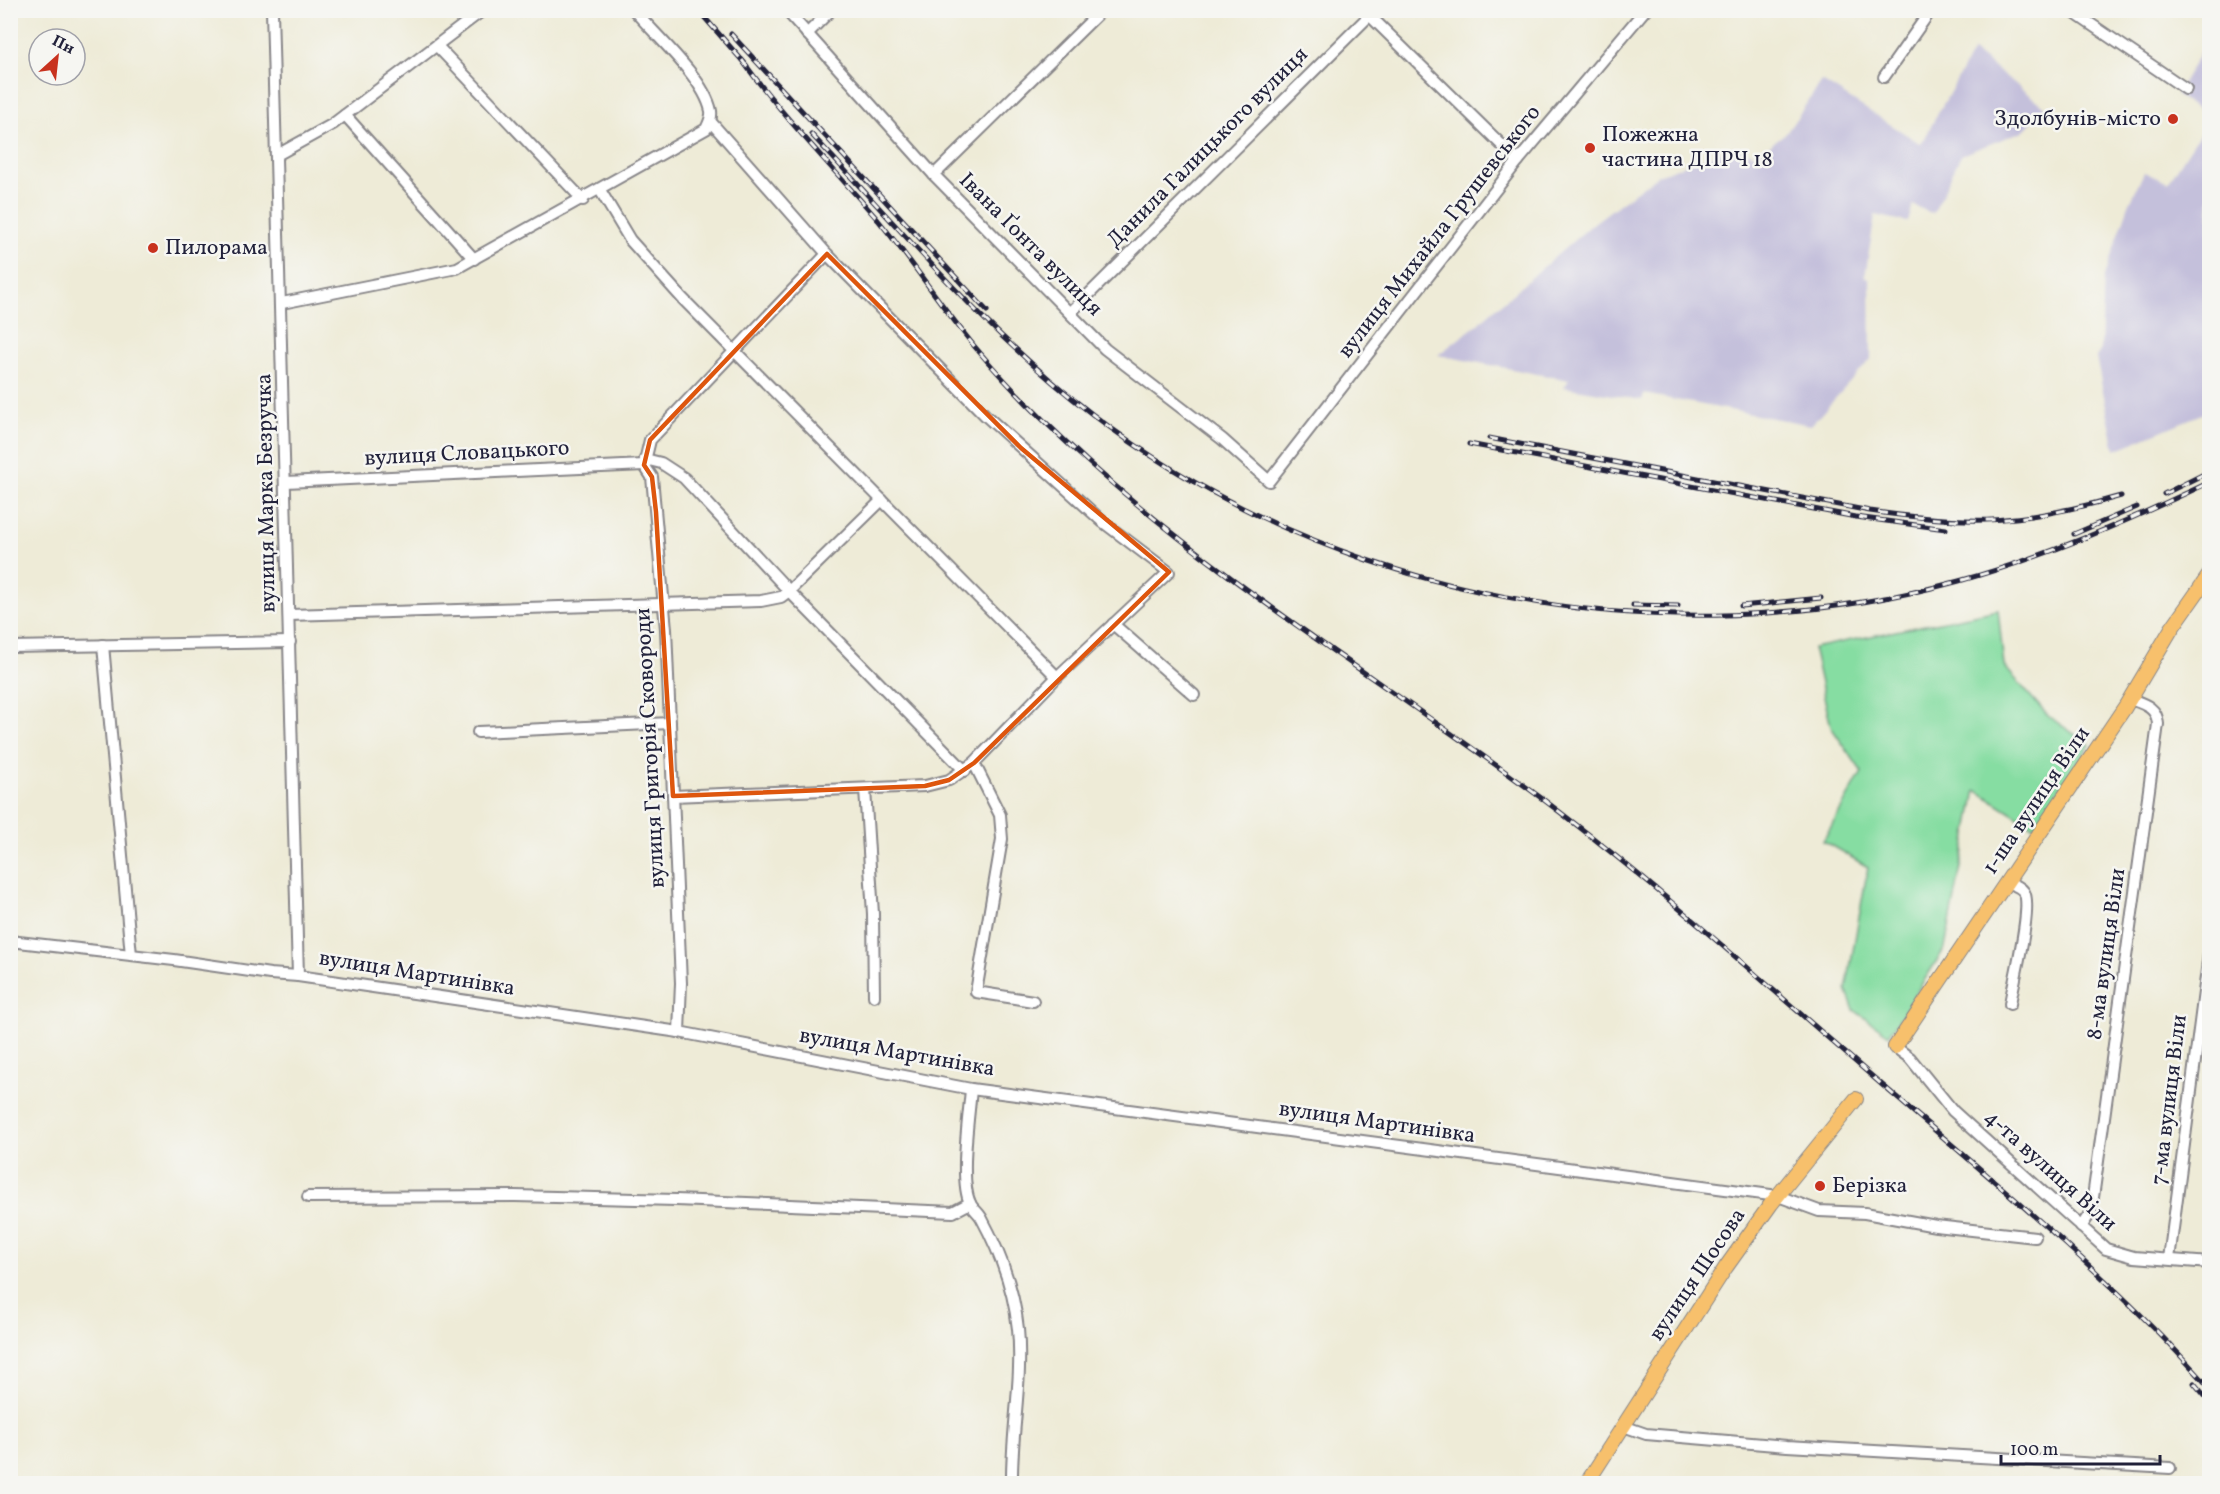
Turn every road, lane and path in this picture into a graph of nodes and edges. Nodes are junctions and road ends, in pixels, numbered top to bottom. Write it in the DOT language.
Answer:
graph roads {
  1 [pos="272,10"];
  2 [pos="483,10"];
  3 [pos="634,10"];
  4 [pos="786,10"];
  5 [pos="831,10"];
  6 [pos="1102,10"];
  7 [pos="1645,10"];
  8 [pos="1931,10"];
  9 [pos="2070,10"];
  10 [pos="1370,12"];
  11 [pos="2083,14"];
  12 [pos="807,34"];
  13 [pos="437,46"];
  14 [pos="1884,77"];
  15 [pos="2186,89"];
  16 [pos="345,115"];
  17 [pos="710,121"];
  18 [pos="277,154"];
  19 [pos="1518,161"];
  20 [pos="934,175"];
  21 [pos="600,190"];
  22 [pos="583,200"];
  23 [pos="827,254"];
  24 [pos="474,259"];
  25 [pos="282,303"];
  26 [pos="1070,313"];
  27 [pos="733,351"];
  28 [pos="645,462"];
  29 [pos="1269,481"];
  30 [pos="286,482"];
  31 [pos="882,500"];
  32 [pos="2210,574"];
  33 [pos="789,591"];
  34 [pos="664,603"];
  35 [pos="289,615"];
  36 [pos="1113,624"];
  37 [pos="290,642"];
  38 [pos="103,645"];
  39 [pos="10,647"];
  40 [pos="1058,677"];
  41 [pos="1194,695"];
  42 [pos="2130,699"];
  43 [pos="670,723"];
  44 [pos="478,732"];
  45 [pos="974,763"];
  46 [pos="965,771"];
  47 [pos="865,789"];
  48 [pos="673,796"];
  49 [pos="2008,883"];
  50 [pos="10,941"];
  51 [pos="2210,946"];
  52 [pos="131,955"];
  53 [pos="298,976"];
  54 [pos="874,996"];
  55 [pos="1033,1002"];
  56 [pos="2010,1004"];
  57 [pos="679,1032"];
  58 [pos="1896,1047"];
  59 [pos="971,1089"];
  60 [pos="1856,1099"];
  61 [pos="1778,1196"];
  62 [pos="308,1197"];
  63 [pos="970,1203"];
  64 [pos="2081,1227"];
  65 [pos="2035,1238"];
  66 [pos="2169,1259"];
  67 [pos="2210,1263"];
  68 [pos="1623,1426"];
  69 [pos="2170,1468"];
  70 [pos="1012,1484"];
  71 [pos="1586,1484"];
  1 -- 18 [label="street, вулиця Марка Безручка"];
  2 -- 13 [label="street"];
  3 -- 17 [label="street"];
  4 -- 12 [label="street, Івана Ґонта вулиця"];
  5 -- 12 [label="street"];
  6 -- 20 [label="street"];
  7 -- 19 [label="street, вулиця Михайла Грушевського"];
  8 -- 14 [label="street"];
  9 -- 11 [label="street"];
  10 -- 19 [label="street"];
  10 -- 26 [label="street, Данила Галицького вулиця"];
  11 -- 15 [label="street"];
  12 -- 20 [label="street, Івана Ґонта вулиця"];
  13 -- 16 [label="street"];
  13 -- 22 [label="street"];
  16 -- 18 [label="street"];
  16 -- 24 [label="street"];
  17 -- 21 [label="street"];
  17 -- 23 [label="street"];
  18 -- 25 [label="street, вулиця Марка Безручка"];
  19 -- 29 [label="street, вулиця Михайла Грушевського"];
  20 -- 26 [label="street, Івана Ґонта вулиця"];
  21 -- 22 [label="street"];
  21 -- 27 [label="street"];
  22 -- 24 [label="street"];
  23 -- 27 [label="street"];
  23 -- 36 [label="street"];
  24 -- 25 [label="street"];
  25 -- 30 [label="street, вулиця Марка Безручка"];
  26 -- 29 [label="street, Івана Ґонта вулиця"];
  27 -- 28 [label="street"];
  27 -- 31 [label="street"];
  28 -- 30 [label="street, вулиця Словацького"];
  28 -- 33 [label="street"];
  28 -- 34 [label="street, вулиця Григорія Сковороди"];
  30 -- 35 [label="street, вулиця Марка Безручка"];
  31 -- 33 [label="street"];
  31 -- 40 [label="street"];
  32 -- 42 [label="main road, 1-ша вулиця Віли"];
  33 -- 34 [label="street"];
  33 -- 46 [label="street"];
  34 -- 35 [label="street"];
  34 -- 43 [label="street, вулиця Григорія Сковороди"];
  35 -- 37 [label="street, вулиця Марка Безручка"];
  36 -- 40 [label="street"];
  36 -- 41 [label="street"];
  37 -- 38 [label="street"];
  37 -- 53 [label="street, вулиця Марка Безручка"];
  38 -- 39 [label="street"];
  38 -- 52 [label="street"];
  40 -- 45 [label="street"];
  42 -- 49 [label="main road, 1-ша вулиця Віли"];
  42 -- 64 [label="street, 8-ма вулиця Віли"];
  43 -- 44 [label="street"];
  43 -- 48 [label="street, вулиця Григорія Сковороди"];
  45 -- 46 [label="street"];
  45 -- 55 [label="street"];
  46 -- 47 [label="street"];
  47 -- 48 [label="street"];
  47 -- 54 [label="street"];
  48 -- 57 [label="street, вулиця Григорія Сковороди"];
  49 -- 56 [label="street"];
  49 -- 58 [label="main road, 1-ша вулиця Віли"];
  50 -- 52 [label="street, вулиця Мартинівка"];
  51 -- 66 [label="street, 7-ма вулиця Віли"];
  52 -- 53 [label="street, вулиця Мартинівка"];
  53 -- 57 [label="street, вулиця Мартинівка"];
  57 -- 59 [label="street, вулиця Мартинівка"];
  58 -- 64 [label="street, 4-та вулиця Віли"];
  59 -- 61 [label="street, вулиця Мартинівка"];
  59 -- 63 [label="street"];
  60 -- 61 [label="main road, вулиця Шосова"];
  61 -- 65 [label="street, вулиця Мартинівка"];
  61 -- 68 [label="main road, вулиця Шосова"];
  62 -- 63 [label="street"];
  63 -- 70 [label="street"];
  64 -- 66 [label="street, 4-та вулиця Віли"];
  66 -- 67 [label="street, 4-та вулиця Віли"];
  68 -- 69 [label="street"];
  68 -- 71 [label="main road, вулиця Шосова"];
}
